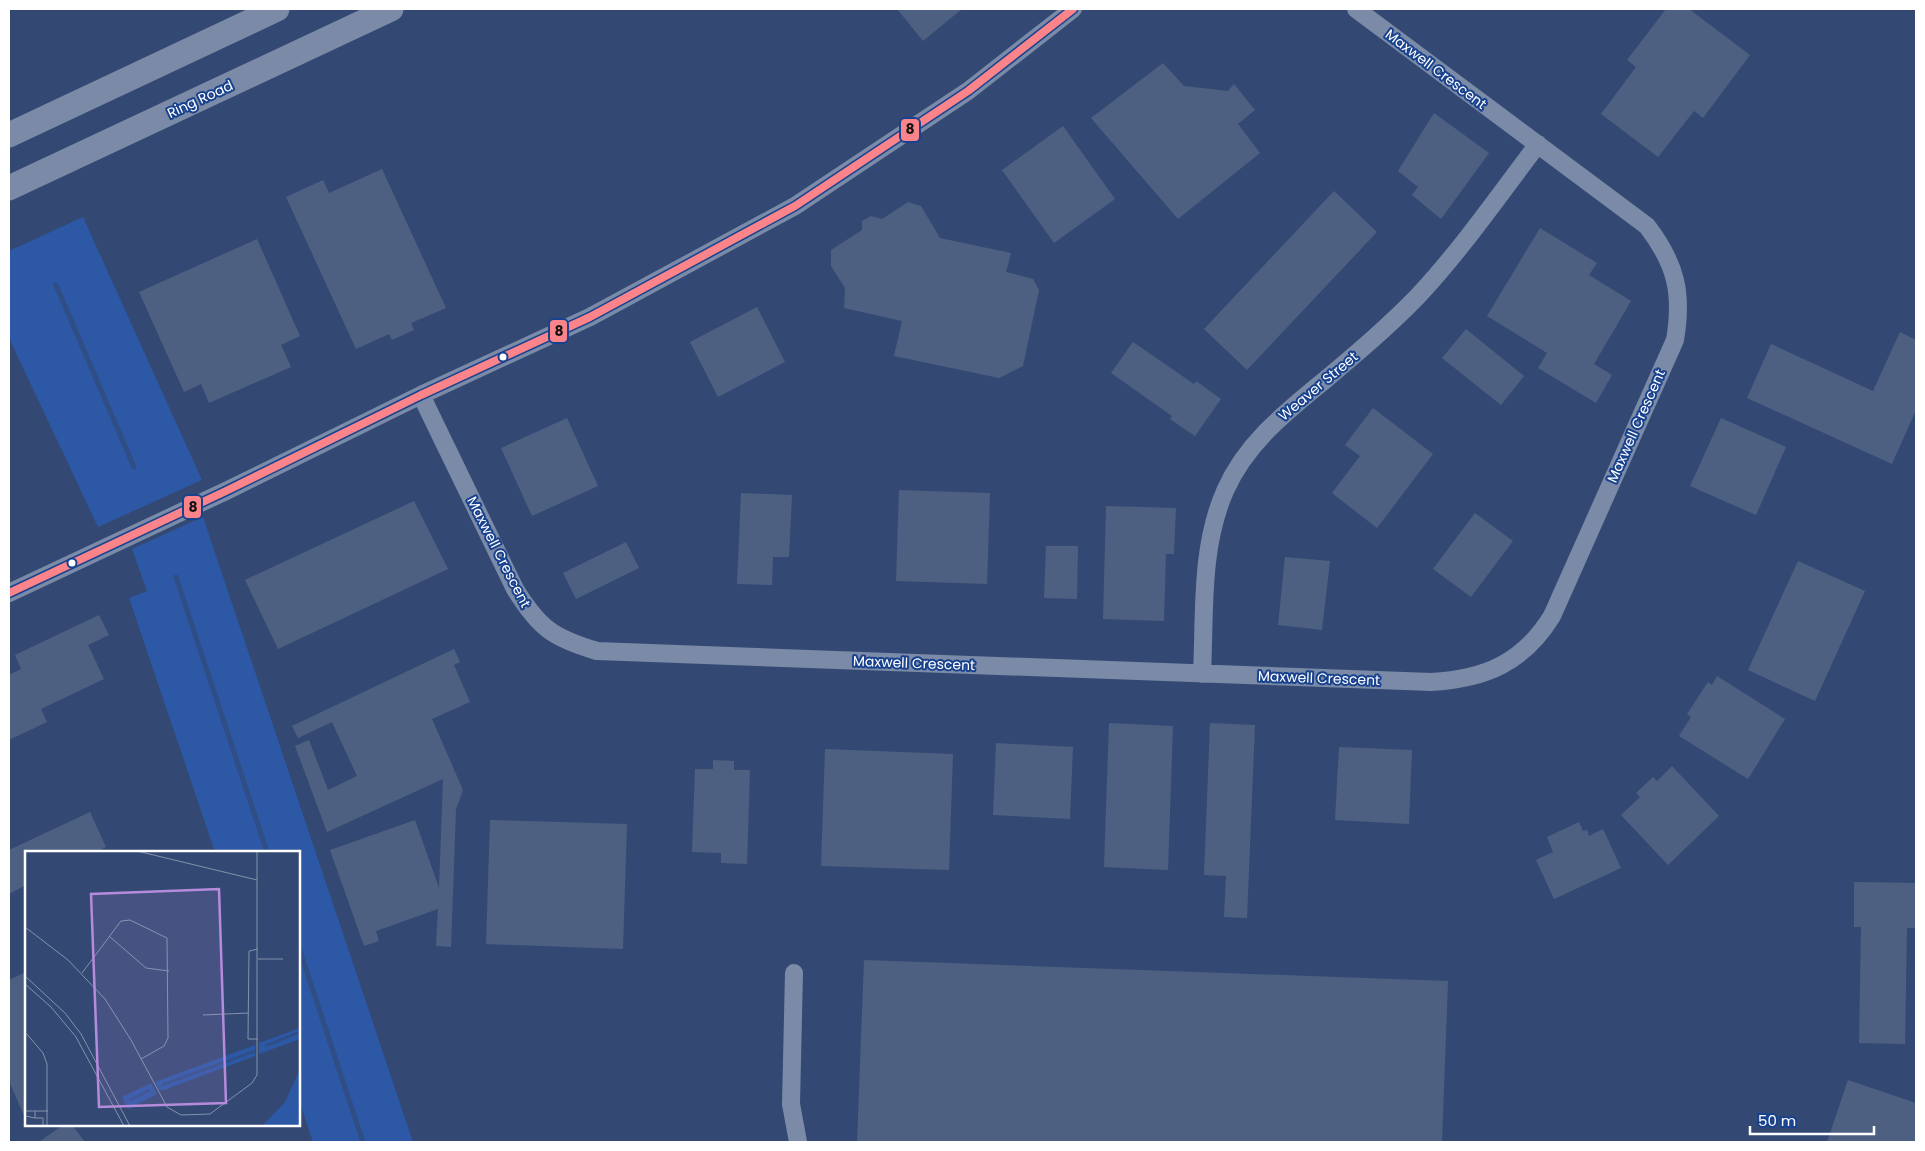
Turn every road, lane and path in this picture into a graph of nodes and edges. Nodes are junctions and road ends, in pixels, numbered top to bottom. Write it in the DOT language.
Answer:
graph roads {
  1 [pos="277,9"];
  2 [pos="391,9"];
  3 [pos="1073,9"];
  4 [pos="1356,9"];
  5 [pos="9,135"];
  6 [pos="1538,144"];
  7 [pos="9,188"];
  8 [pos="421,395"];
  9 [pos="9,593"];
  10 [pos="1202,674"];
  11 [pos="794,973"];
  12 [pos="798,1142"];
  1 -- 5 [label="highway"];
  2 -- 7 [label="highway, Ring Road"];
  3 -- 8 [label="street"];
  4 -- 6 [label="street, Maxwell Crescent"];
  6 -- 10 [label="street, Weaver Street"];
  6 -- 10 [label="street, Maxwell Crescent"];
  8 -- 9 [label="street"];
  8 -- 10 [label="street, Maxwell Crescent"];
  11 -- 12 [label="street"];
}
